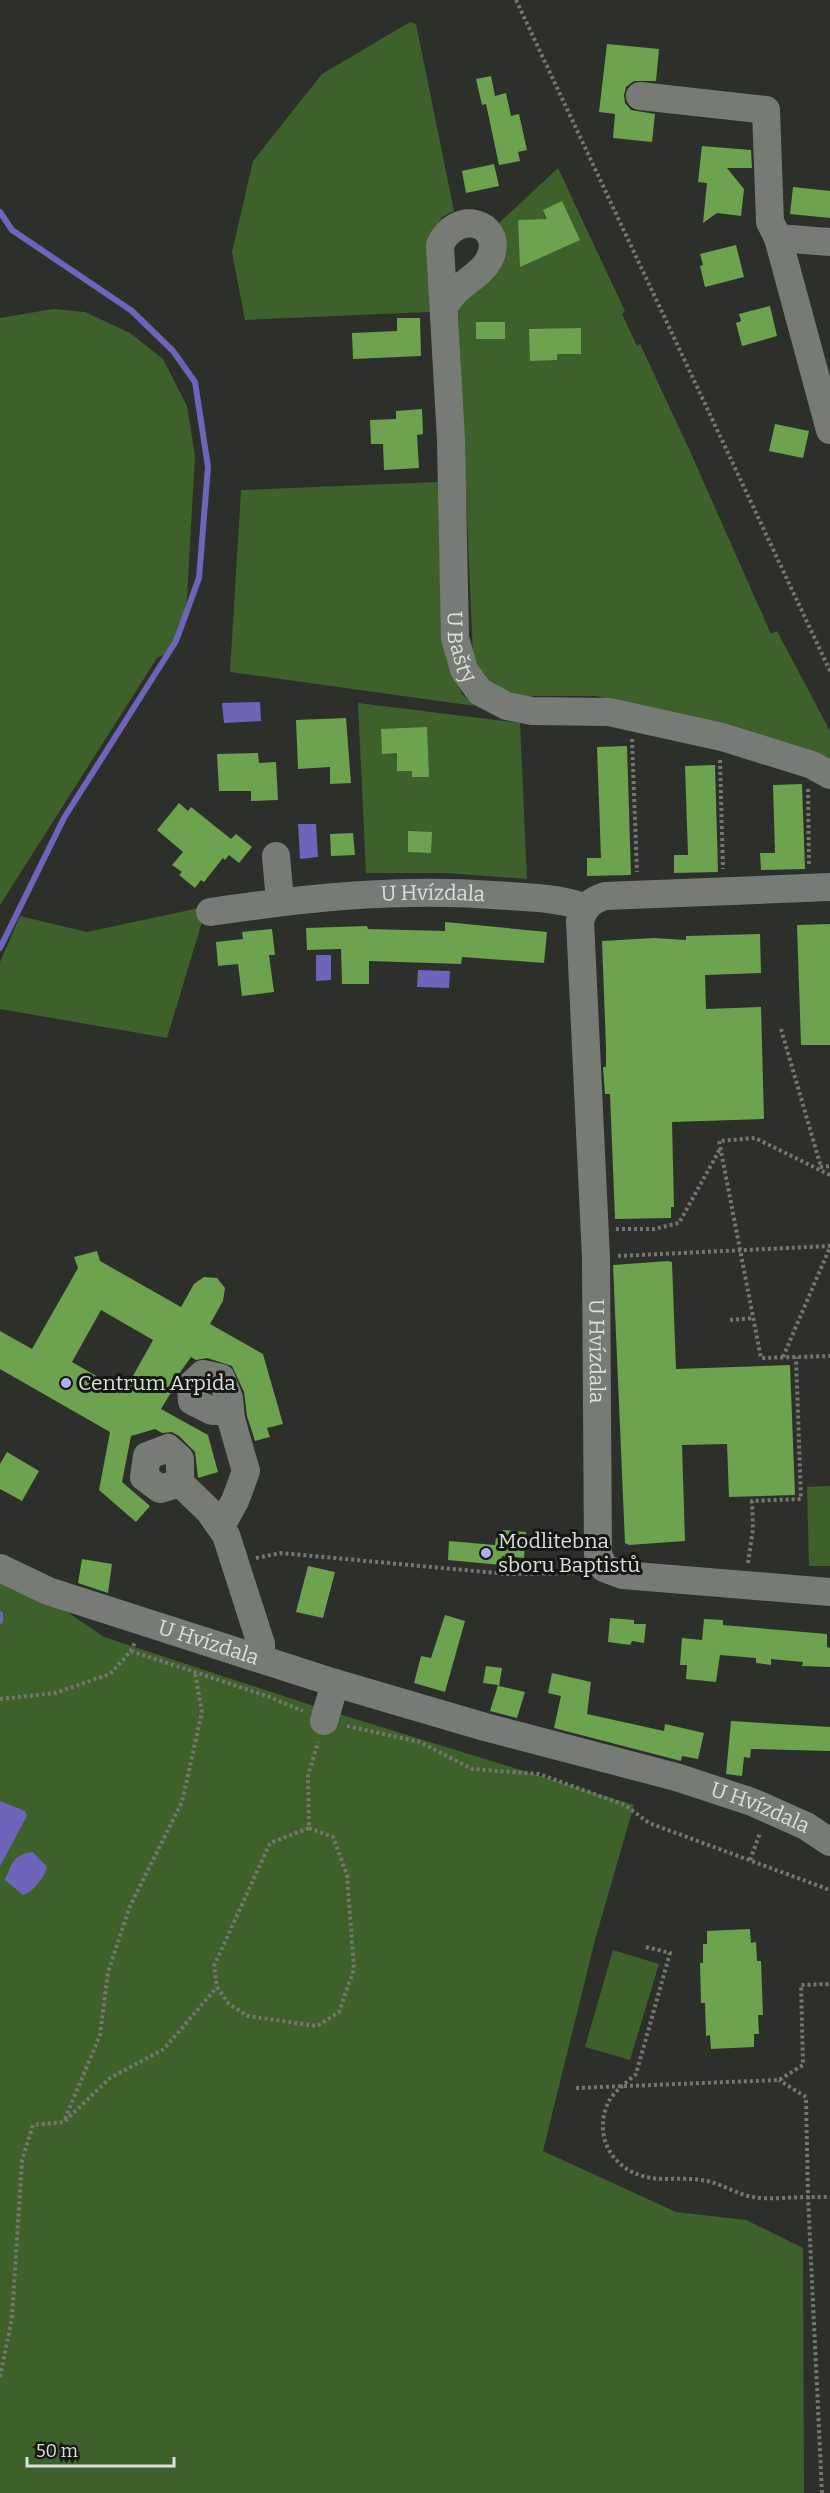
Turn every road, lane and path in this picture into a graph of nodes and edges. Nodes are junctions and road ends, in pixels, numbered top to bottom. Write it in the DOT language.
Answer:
graph roads {
  1 [pos="516,0"];
  2 [pos="640,96"];
  3 [pos="778,238"];
  4 [pos="830,242"];
  5 [pos="444,307"];
  6 [pos="830,430"];
  7 [pos="830,671"];
  8 [pos="632,717"];
  9 [pos="721,736"];
  10 [pos="819,770"];
  11 [pos="276,856"];
  12 [pos="820,887"];
  13 [pos="724,891"];
  14 [pos="638,894"];
  15 [pos="280,902"];
  16 [pos="584,908"];
  17 [pos="210,912"];
  18 [pos="781,1029"];
  19 [pos="720,1148"];
  20 [pos="830,1166"];
  21 [pos="814,1167"];
  22 [pos="821,1167"];
  23 [pos="830,1175"];
  24 [pos="596,1244"];
  25 [pos="830,1246"];
  26 [pos="740,1250"];
  27 [pos="754,1318"];
  28 [pos="730,1320"];
  29 [pos="830,1356"];
  30 [pos="783,1357"];
  31 [pos="796,1357"];
  32 [pos="230,1411"];
  33 [pos="180,1483"];
  34 [pos="221,1526"];
  35 [pos="236,1563"];
  36 [pos="0,1568"];
  37 [pos="604,1568"];
  38 [pos="747,1585"];
  39 [pos="830,1592"];
  40 [pos="144,1622"];
  41 [pos="131,1651"];
  42 [pos="261,1659"];
  43 [pos="195,1672"];
  44 [pos="335,1683"];
  45 [pos="0,1699"];
  46 [pos="324,1721"];
  47 [pos="309,1828"];
  48 [pos="760,1833"];
  49 [pos="830,1842"];
  50 [pos="750,1860"];
  51 [pos="830,1890"];
  52 [pos="646,1947"];
  53 [pos="830,1984"];
  54 [pos="217,1988"];
  55 [pos="779,2080"];
  56 [pos="622,2086"];
  57 [pos="576,2088"];
  58 [pos="64,2122"];
  59 [pos="808,2197"];
  60 [pos="830,2197"];
  61 [pos="0,2377"];
  62 [pos="822,2493"];
  1 -- 7 [label="path"];
  2 -- 3 [label="street"];
  3 -- 4 [label="street"];
  3 -- 6 [label="street"];
  5 -- 8 [label="street, U Bašty"];
  8 -- 9 [label="street, U Bašty"];
  8 -- 14 [label="path"];
  9 -- 10 [label="street, U Bašty"];
  9 -- 13 [label="path"];
  10 -- 12 [label="path"];
  11 -- 15 [label="street"];
  12 -- 13 [label="street"];
  13 -- 14 [label="street"];
  14 -- 16 [label="street"];
  15 -- 16 [label="street, U Hvízdala"];
  15 -- 17 [label="street, U Hvízdala"];
  16 -- 24 [label="street, U Hvízdala"];
  18 -- 22 [label="path"];
  19 -- 21 [label="path"];
  19 -- 24 [label="path"];
  19 -- 26 [label="path"];
  20 -- 22 [label="path"];
  21 -- 22 [label="path"];
  21 -- 23 [label="path"];
  24 -- 26 [label="path"];
  24 -- 37 [label="street, U Hvízdala"];
  25 -- 26 [label="path"];
  25 -- 30 [label="path"];
  26 -- 27 [label="path"];
  27 -- 28 [label="path"];
  27 -- 30 [label="path"];
  29 -- 31 [label="path"];
  30 -- 31 [label="path"];
  31 -- 38 [label="path"];
  32 -- 34 [label="street"];
  33 -- 34 [label="street"];
  34 -- 35 [label="street"];
  35 -- 37 [label="path"];
  35 -- 42 [label="street"];
  36 -- 40 [label="street, U Hvízdala"];
  37 -- 38 [label="street"];
  38 -- 39 [label="street"];
  40 -- 41 [label="path"];
  40 -- 42 [label="street, U Hvízdala"];
  41 -- 43 [label="path"];
  41 -- 45 [label="path"];
  42 -- 44 [label="street, U Hvízdala"];
  43 -- 46 [label="path"];
  43 -- 58 [label="path"];
  44 -- 46 [label="street"];
  44 -- 49 [label="street, U Hvízdala"];
  46 -- 47 [label="path"];
  46 -- 50 [label="path"];
  47 -- 54 [label="path"];
  47 -- 54 [label="path"];
  48 -- 50 [label="path"];
  50 -- 51 [label="path"];
  52 -- 56 [label="path"];
  53 -- 55 [label="path"];
  54 -- 58 [label="path"];
  55 -- 56 [label="path"];
  55 -- 59 [label="path"];
  56 -- 57 [label="path"];
  56 -- 59 [label="path"];
  58 -- 61 [label="path"];
  59 -- 60 [label="path"];
  59 -- 62 [label="path"];
}
